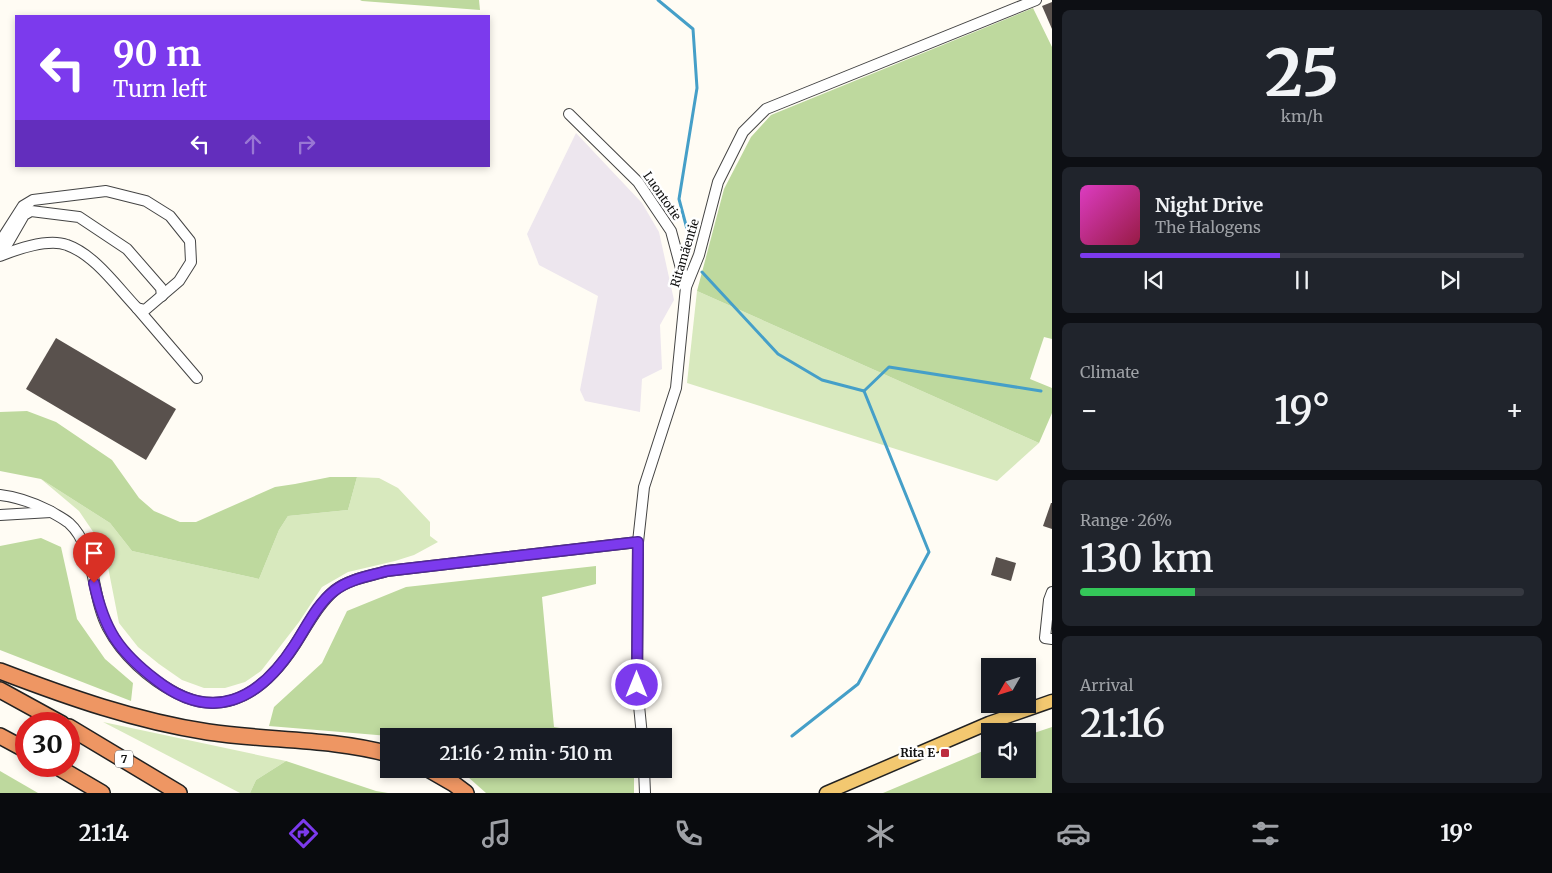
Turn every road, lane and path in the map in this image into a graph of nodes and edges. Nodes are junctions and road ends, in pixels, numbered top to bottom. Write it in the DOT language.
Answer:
graph roads {
  1 [pos="1036,0"];
  2 [pos="569,114"];
  3 [pos="0,242"];
  4 [pos="1,256"];
  5 [pos="686,287"];
  6 [pos="162,296"];
  7 [pos="141,309"];
  8 [pos="197,378"];
  9 [pos="0,489"];
  10 [pos="0,495"];
  11 [pos="0,510"];
  12 [pos="47,510"];
  13 [pos="0,515"];
  14 [pos="638,542"];
  15 [pos="1052,592"];
  16 [pos="1052,639"];
  17 [pos="0,671"];
  18 [pos="0,690"];
  19 [pos="1052,701"];
  20 [pos="40,712"];
  21 [pos="641,728"];
  22 [pos="80,733"];
  23 [pos="0,736"];
  24 [pos="15,744"];
  25 [pos="380,752"];
  26 [pos="76,777"];
  27 [pos="77,777"];
  28 [pos="444,778"];
  29 [pos="644,778"];
  30 [pos="90,793"];
  31 [pos="102,793"];
  32 [pos="179,793"];
  33 [pos="466,793"];
  34 [pos="645,793"];
  35 [pos="826,793"];
  1 -- 5 [label="street, Ritamäentie"];
  2 -- 5 [label="street, Luontotie"];
  3 -- 6 [label="street"];
  4 -- 6 [label="street"];
  4 -- 7 [label="street"];
  5 -- 14 [label="street, Ritamäentie"];
  6 -- 7 [label="street"];
  7 -- 8 [label="street"];
  9 -- 12 [label="street"];
  10 -- 12 [label="street"];
  11 -- 12 [label="street"];
  12 -- 13 [label="street"];
  12 -- 14 [label="street"];
  14 -- 21 [label="street, Ritamäentie"];
  15 -- 16 [label="street"];
  17 -- 25 [label="highway"];
  18 -- 20 [label="highway"];
  19 -- 35 [label="main road"];
  22 -- 32 [label="highway, 7"];
  23 -- 24 [label="highway"];
  26 -- 30 [label="highway"];
  27 -- 31 [label="highway"];
  28 -- 33 [label="highway"];
  29 -- 34 [label="street"];
}
